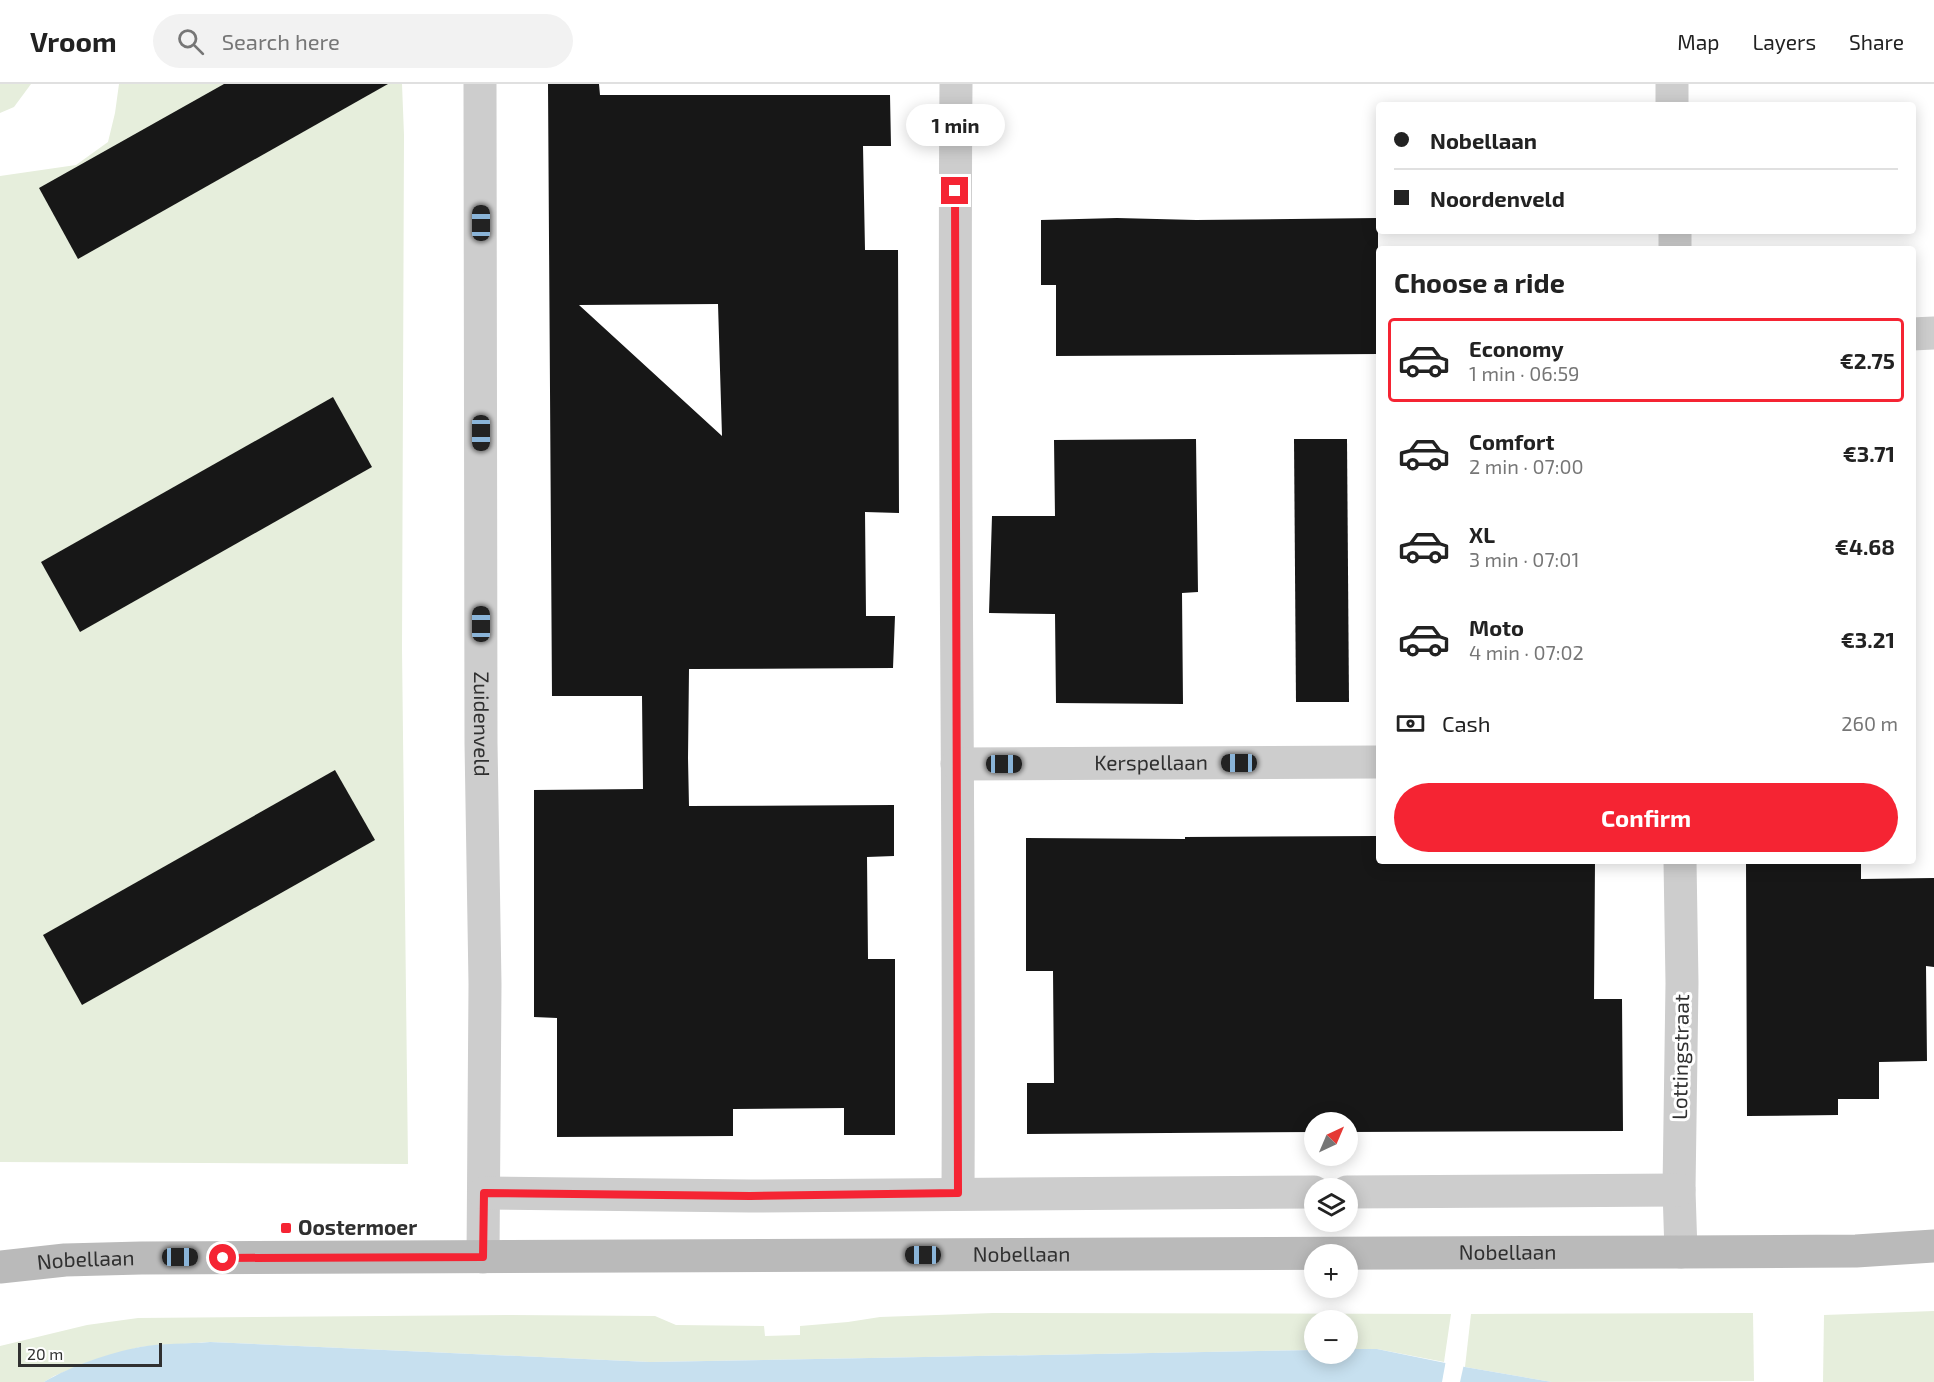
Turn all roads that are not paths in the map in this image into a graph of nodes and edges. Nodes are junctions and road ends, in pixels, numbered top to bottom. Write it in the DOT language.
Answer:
graph roads {
  1 [pos="480,84"];
  2 [pos="956,84"];
  3 [pos="1672,84"];
  4 [pos="1672,102"];
  5 [pos="1934,333"];
  6 [pos="1916,334"];
  7 [pos="1376,762"];
  8 [pos="957,764"];
  9 [pos="1680,864"];
  10 [pos="1679,1190"];
  11 [pos="1304,1192"];
  12 [pos="1358,1192"];
  13 [pos="484,1193"];
  14 [pos="958,1193"];
  15 [pos="1934,1246"];
  16 [pos="1681,1252"];
  17 [pos="483,1257"];
  18 [pos="0,1267"];
  1 -- 13 [label="street, Zuidenveld"];
  2 -- 8 [label="street"];
  3 -- 4 [label="street"];
  5 -- 6 [label="street"];
  7 -- 8 [label="street, Kerspellaan"];
  8 -- 14 [label="street"];
  9 -- 10 [label="street, Lottingstraat"];
  10 -- 12 [label="street"];
  10 -- 16 [label="street, Lottingstraat"];
  11 -- 14 [label="street"];
  13 -- 14 [label="street"];
  13 -- 17 [label="street, Zuidenveld"];
  15 -- 16 [label="street, Nobellaan"];
  16 -- 17 [label="street, Nobellaan"];
  17 -- 18 [label="street, Nobellaan"];
}
